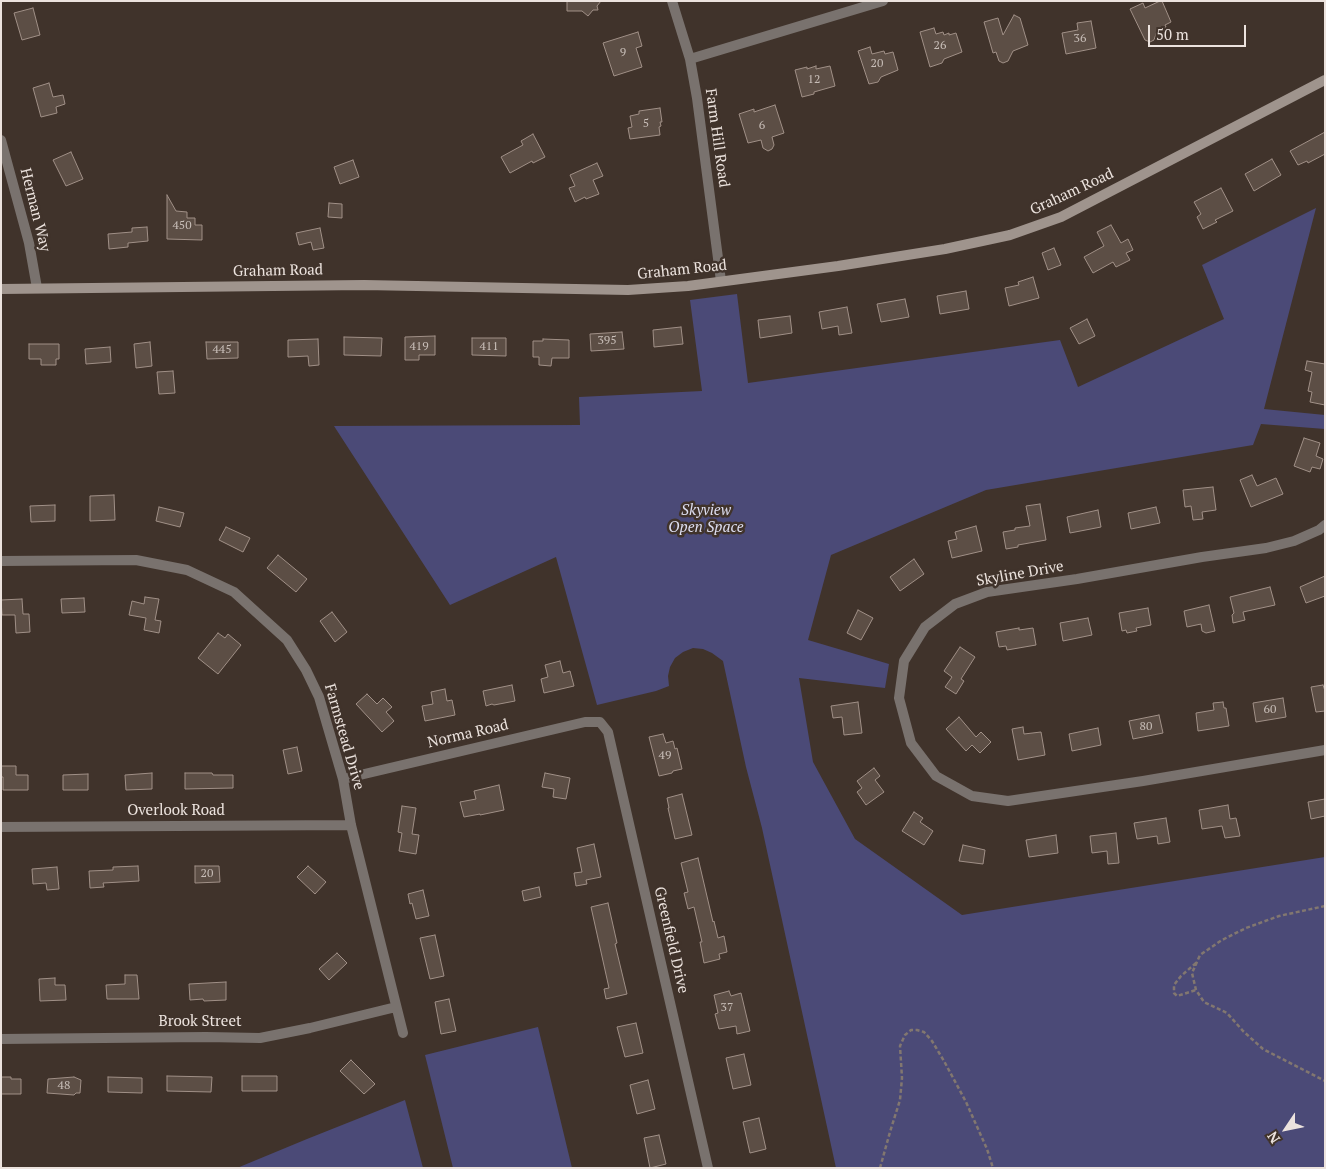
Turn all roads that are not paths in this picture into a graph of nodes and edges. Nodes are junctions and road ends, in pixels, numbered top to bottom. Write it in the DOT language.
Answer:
graph roads {
  1 [pos="672,1"];
  2 [pos="883,1"];
  3 [pos="690,59"];
  4 [pos="1325,80"];
  5 [pos="1,140"];
  6 [pos="721,281"];
  7 [pos="37,288"];
  8 [pos="1,289"];
  9 [pos="1325,525"];
  10 [pos="1,561"];
  11 [pos="600,722"];
  12 [pos="1325,750"];
  13 [pos="343,779"];
  14 [pos="351,825"];
  15 [pos="1,827"];
  16 [pos="396,1007"];
  17 [pos="403,1033"];
  18 [pos="1,1039"];
  19 [pos="708,1168"];
  1 -- 3 [label="street, Farm Hill Road"];
  2 -- 3 [label="street"];
  3 -- 6 [label="street, Farm Hill Road"];
  4 -- 6 [label="street, Graham Road"];
  5 -- 7 [label="street, Herman Way"];
  6 -- 7 [label="street, Graham Road"];
  7 -- 8 [label="street, Graham Road"];
  9 -- 12 [label="street, Skyline Drive"];
  10 -- 13 [label="street, Farmstead Drive"];
  11 -- 13 [label="street, Norma Road"];
  11 -- 19 [label="street, Greenfield Drive"];
  13 -- 14 [label="street, Farmstead Drive"];
  14 -- 15 [label="street, Overlook Road"];
  14 -- 16 [label="street, Farmstead Drive"];
  16 -- 17 [label="street, Farmstead Drive"];
  16 -- 18 [label="street, Brook Street"];
}
